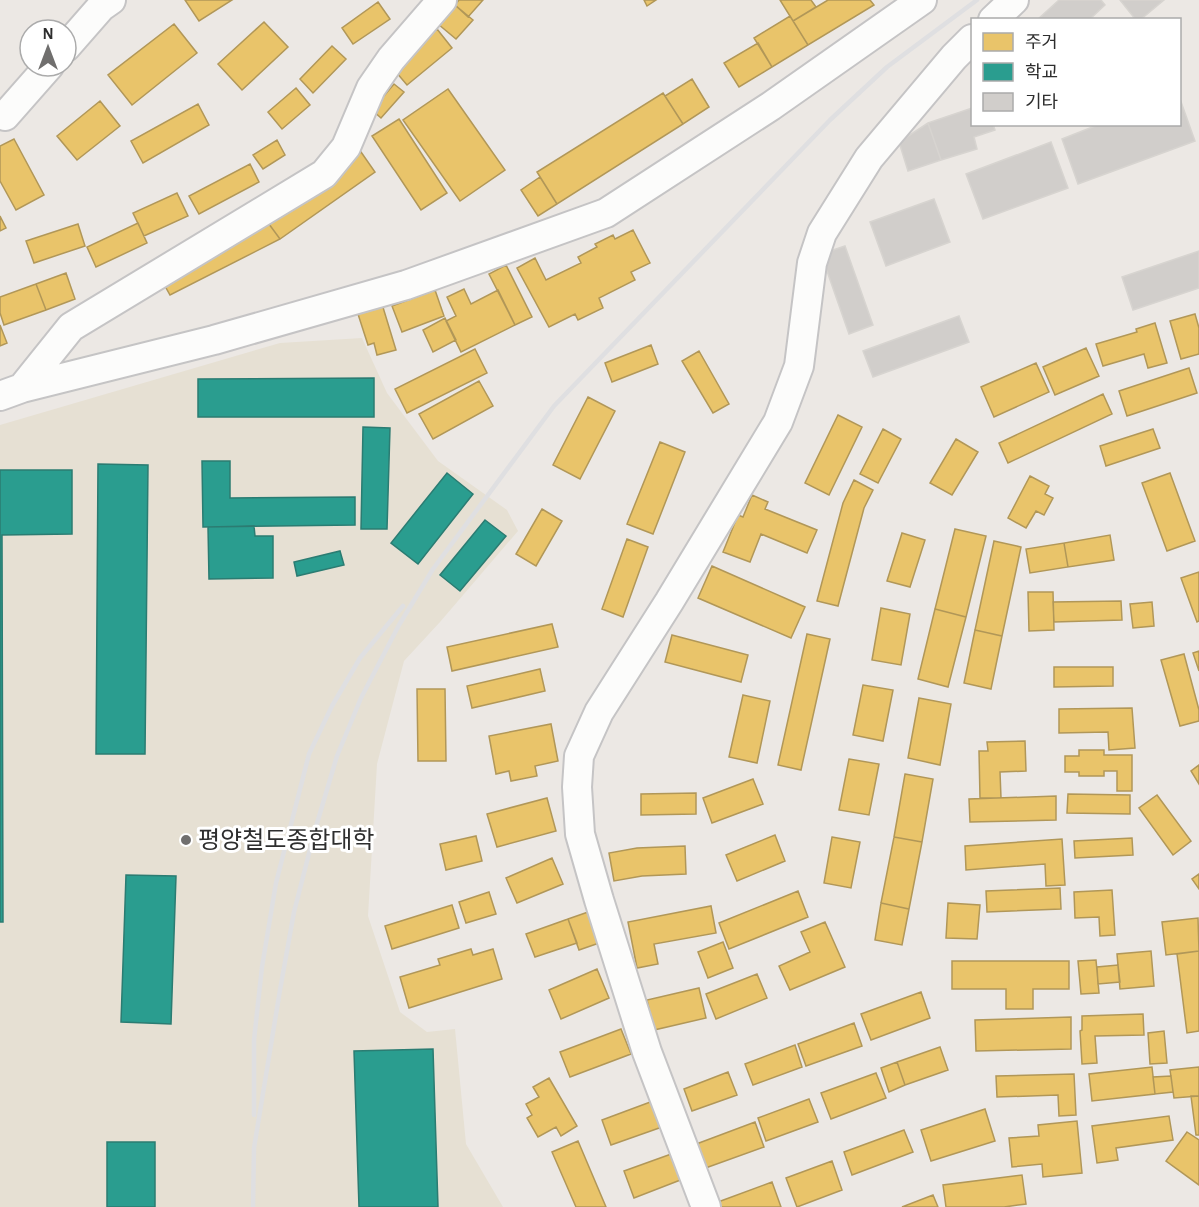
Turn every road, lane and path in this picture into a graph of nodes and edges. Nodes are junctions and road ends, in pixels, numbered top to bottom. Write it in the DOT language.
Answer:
graph roads {
  1 [pos="111,0"];
  2 [pos="442,0"];
  3 [pos="922,0"];
  4 [pos="1014,0"];
  5 [pos="995,18"];
  6 [pos="78,32"];
  7 [pos="971,40"];
  8 [pos="38,78"];
  9 [pos="5,116"];
  10 [pos="11,392"];
  11 [pos="706,1207"];
  1 -- 6 [label="street"];
  2 -- 10 [label="street"];
  3 -- 10 [label="street"];
  4 -- 5 [label="street"];
  7 -- 11 [label="street"];
  8 -- 9 [label="street"];
}
